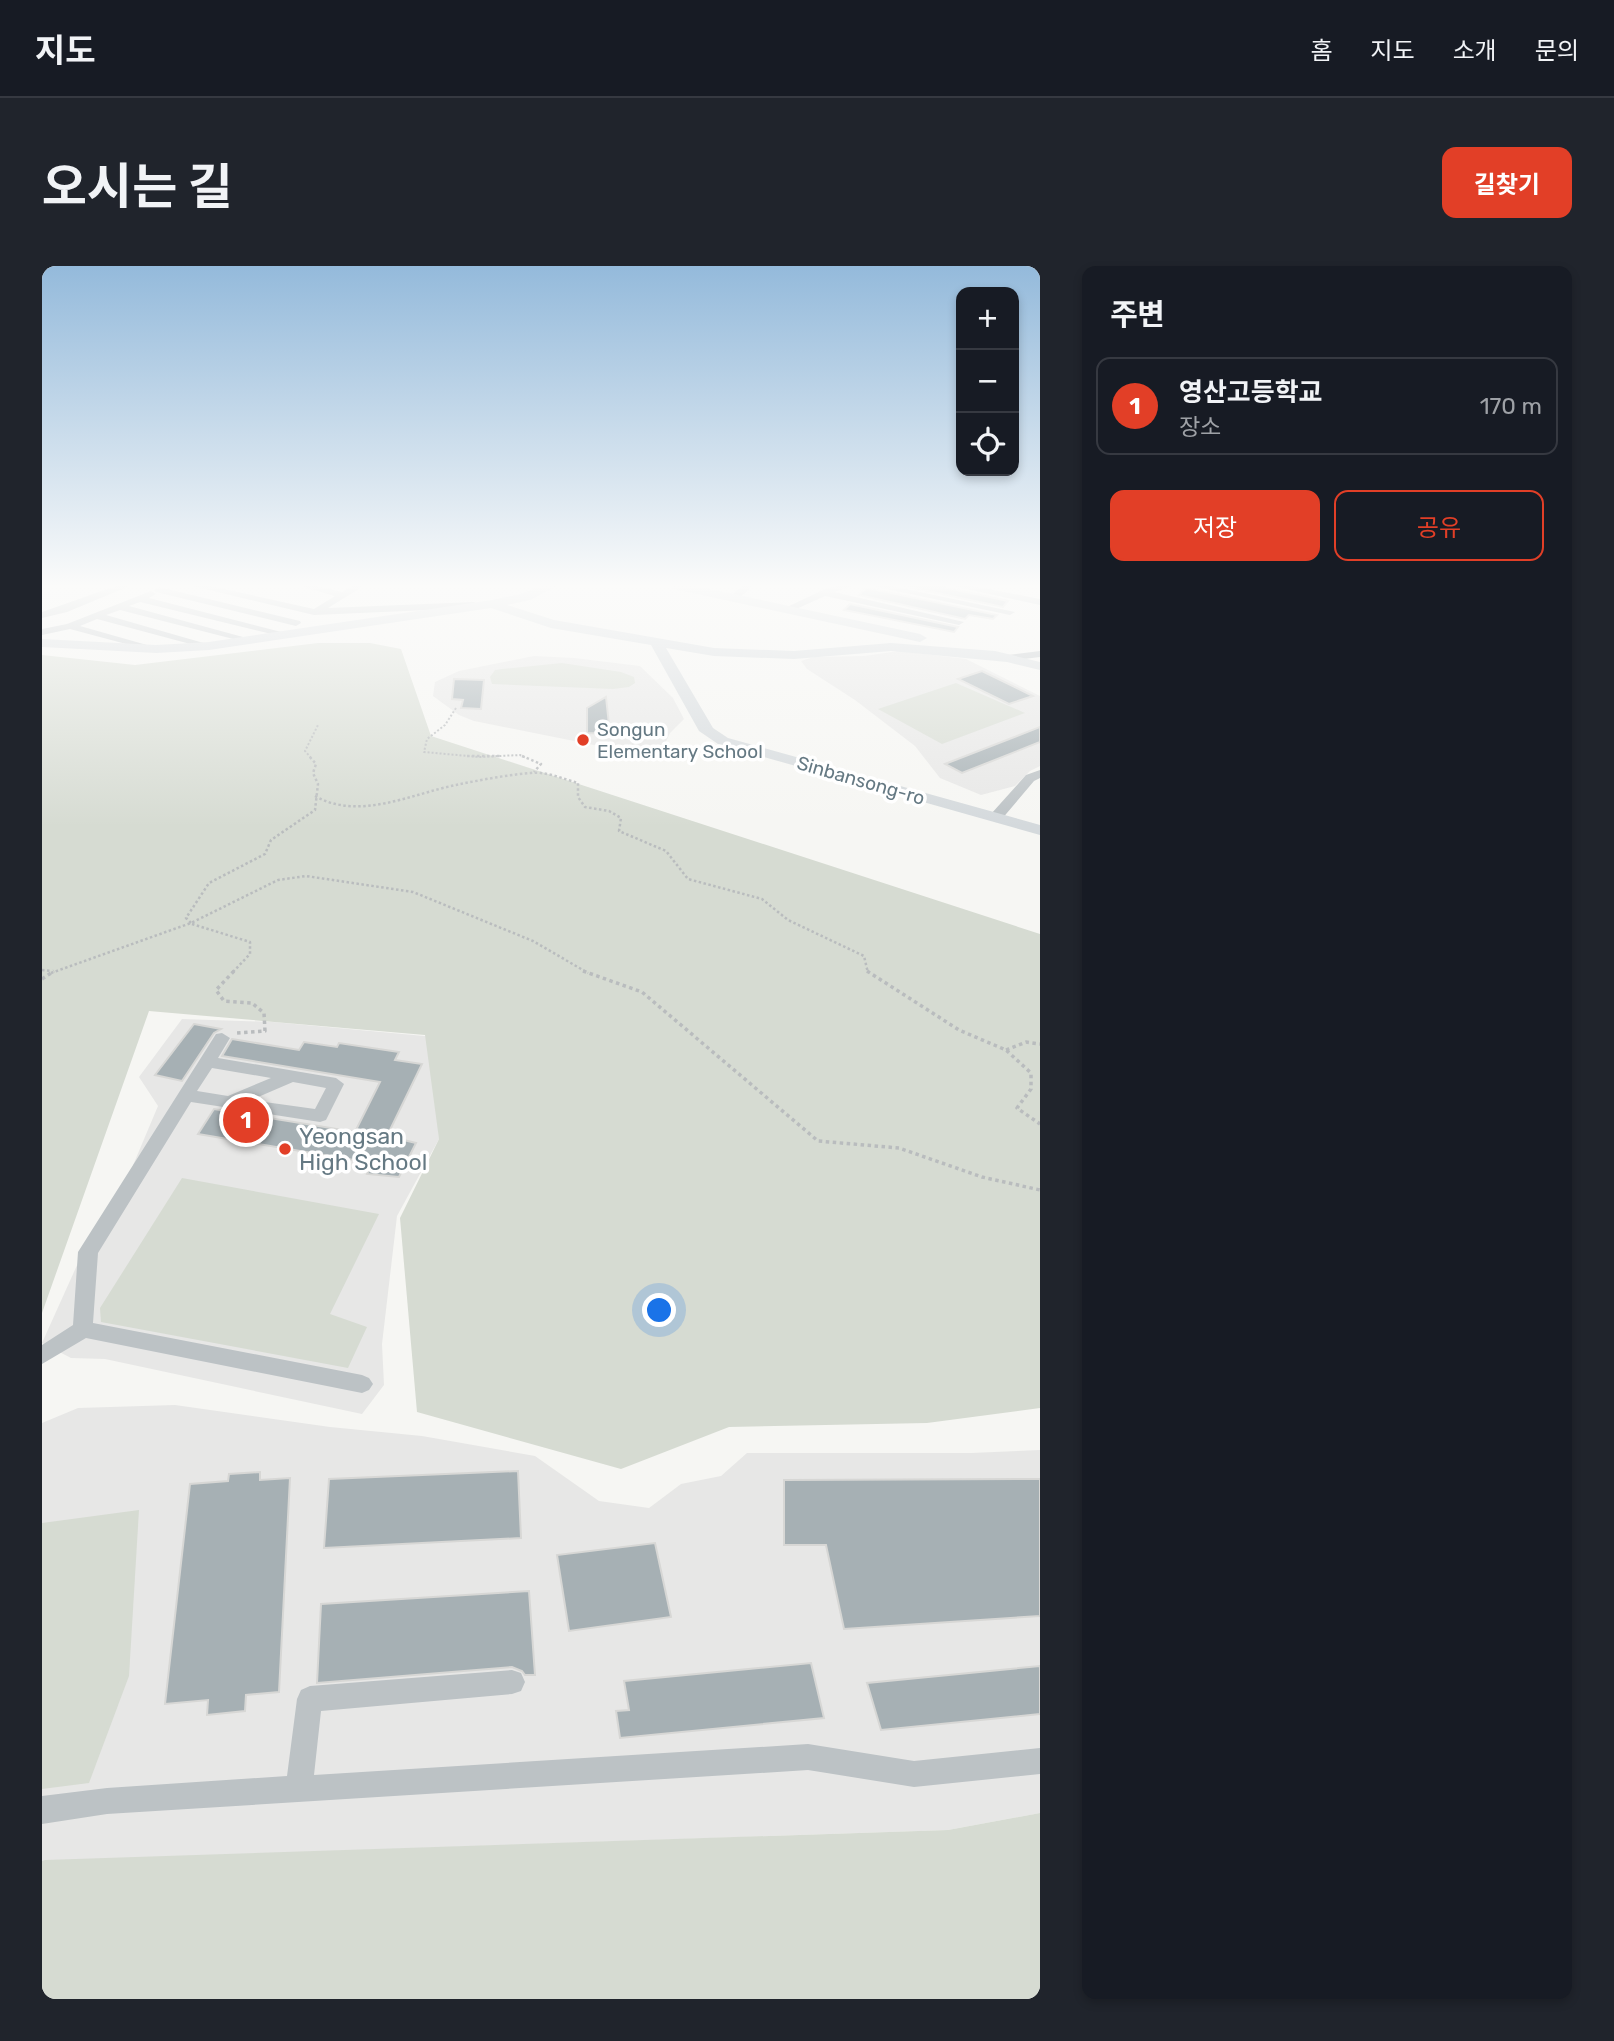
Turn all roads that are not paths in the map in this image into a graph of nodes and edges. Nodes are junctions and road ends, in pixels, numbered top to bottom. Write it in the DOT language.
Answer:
graph roads {
  1 [pos="669,666"];
  2 [pos="1040,774"];
  3 [pos="996,817"];
  4 [pos="1040,830"];
  5 [pos="222,1038"];
  6 [pos="208,1062"];
  7 [pos="290,1077"];
  8 [pos="185,1095"];
  9 [pos="230,1102"];
  10 [pos="83,1329"];
  11 [pos="42,1356"];
  12 [pos="362,1384"];
  13 [pos="512,1682"];
  14 [pos="1040,1762"];
  15 [pos="299,1790"];
  16 [pos="42,1810"];
  1 -- 3 [label="main road, Sinbansong-ro"];
  2 -- 3 [label="street"];
  3 -- 4 [label="main road, Sinbansong-ro"];
  5 -- 6 [label="street"];
  6 -- 7 [label="street"];
  6 -- 8 [label="street"];
  7 -- 9 [label="street"];
  7 -- 9 [label="street"];
  8 -- 9 [label="street"];
  8 -- 10 [label="street"];
  10 -- 11 [label="street"];
  10 -- 12 [label="street"];
  13 -- 15 [label="street"];
  14 -- 15 [label="street"];
  15 -- 16 [label="street"];
}
